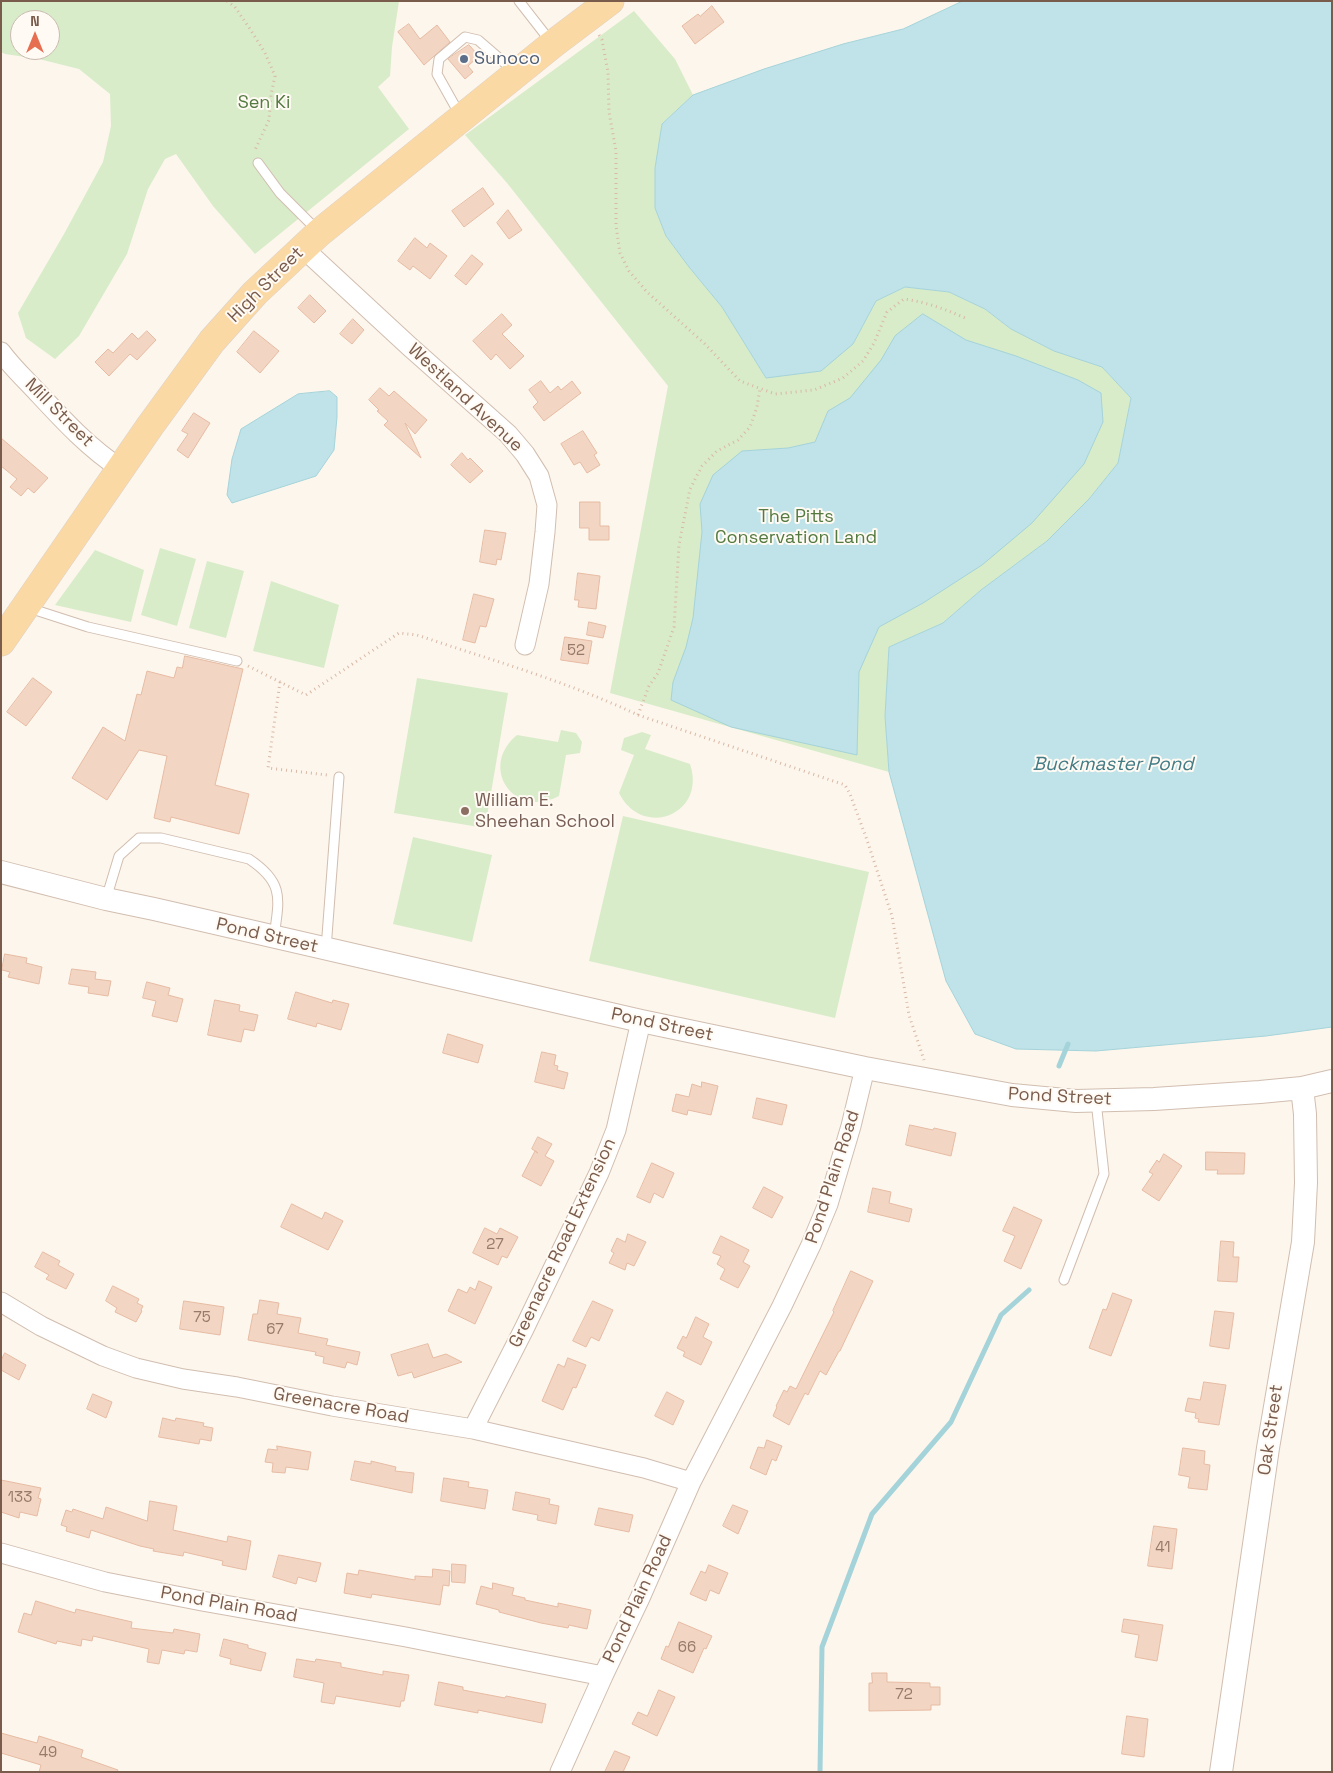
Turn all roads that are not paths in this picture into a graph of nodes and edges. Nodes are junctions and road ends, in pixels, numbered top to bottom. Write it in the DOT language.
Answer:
graph roads {
  1 [pos="519,1"];
  2 [pos="600,9"];
  3 [pos="553,44"];
  4 [pos="516,73"];
  5 [pos="462,118"];
  6 [pos="258,163"];
  7 [pos="311,240"];
  8 [pos="1,352"];
  9 [pos="121,469"];
  10 [pos="26,607"];
  11 [pos="1,642"];
  12 [pos="525,645"];
  13 [pos="237,661"];
  14 [pos="340,777"];
  15 [pos="1,872"];
  16 [pos="106,899"];
  17 [pos="274,938"];
  18 [pos="326,950"];
  19 [pos="641,1021"];
  20 [pos="865,1068"];
  21 [pos="1332,1081"];
  22 [pos="1302,1088"];
  23 [pos="1096,1101"];
  24 [pos="1064,1280"];
  25 [pos="1,1302"];
  26 [pos="472,1429"];
  27 [pos="692,1482"];
  28 [pos="1,1553"];
  29 [pos="603,1676"];
  30 [pos="560,1772"];
  31 [pos="1222,1772"];
  1 -- 3 [label="lane"];
  2 -- 3 [label="main road, High Street"];
  3 -- 4 [label="main road, High Street"];
  4 -- 5 [label="main road, High Street"];
  4 -- 5 [label="lane"];
  5 -- 7 [label="main road, High Street"];
  6 -- 7 [label="lane"];
  7 -- 9 [label="main road, High Street"];
  7 -- 12 [label="street, Westland Avenue"];
  8 -- 9 [label="street, Mill Street"];
  9 -- 10 [label="main road, High Street"];
  10 -- 11 [label="main road, High Street"];
  10 -- 13 [label="lane"];
  14 -- 18 [label="lane"];
  15 -- 16 [label="street, Pond Street"];
  16 -- 17 [label="street, Pond Street"];
  16 -- 17 [label="lane"];
  17 -- 18 [label="street, Pond Street"];
  18 -- 19 [label="street, Pond Street"];
  19 -- 20 [label="street, Pond Street"];
  19 -- 26 [label="street, Greenacre Road Extension"];
  20 -- 23 [label="street, Pond Street"];
  20 -- 27 [label="street, Pond Plain Road"];
  21 -- 22 [label="street, Pond Street"];
  22 -- 23 [label="street, Pond Street"];
  22 -- 31 [label="street, Oak Street"];
  23 -- 24 [label="lane"];
  25 -- 26 [label="street, Greenacre Road"];
  26 -- 27 [label="street, Greenacre Road"];
  27 -- 29 [label="street, Pond Plain Road"];
  28 -- 29 [label="street, Pond Plain Road"];
  29 -- 30 [label="street"];
}
